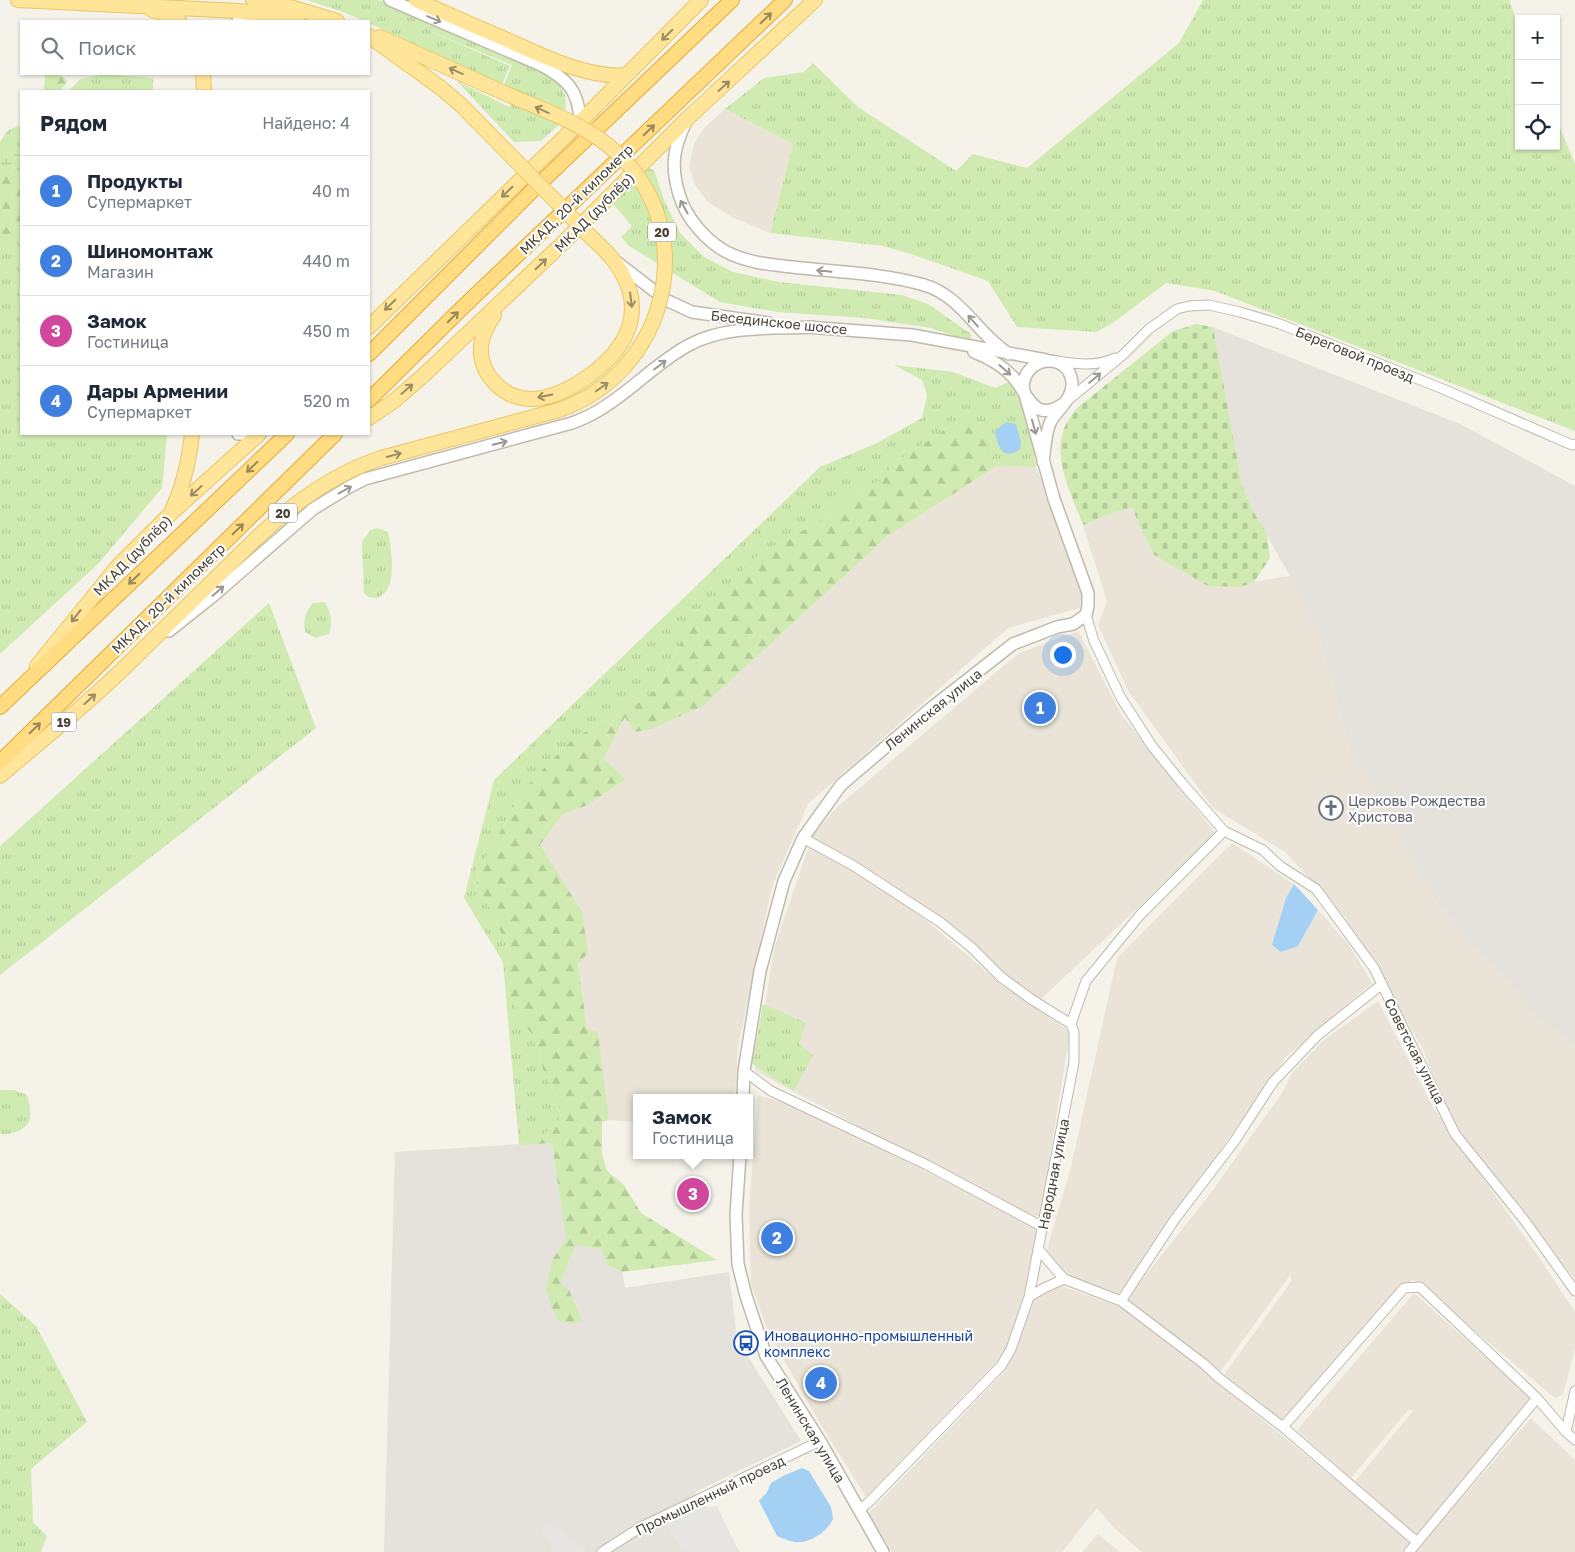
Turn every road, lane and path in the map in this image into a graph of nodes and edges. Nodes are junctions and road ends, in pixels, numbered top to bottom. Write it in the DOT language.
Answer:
graph roads {
  1 [pos="18,0"];
  2 [pos="253,0"];
  3 [pos="390,0"];
  4 [pos="416,0"];
  5 [pos="701,0"];
  6 [pos="732,0"];
  7 [pos="785,0"];
  8 [pos="816,0"];
  9 [pos="130,6"];
  10 [pos="272,15"];
  11 [pos="177,20"];
  12 [pos="244,20"];
  13 [pos="293,20"];
  14 [pos="334,20"];
  15 [pos="370,35"];
  16 [pos="370,36"];
  17 [pos="370,46"];
  18 [pos="405,62"];
  19 [pos="626,75"];
  20 [pos="688,118"];
  21 [pos="580,122"];
  22 [pos="610,256"];
  23 [pos="506,298"];
  24 [pos="370,325"];
  25 [pos="813,327"];
  26 [pos="948,342"];
  27 [pos="370,353"];
  28 [pos="1009,354"];
  29 [pos="1124,354"];
  30 [pos="1052,361"];
  31 [pos="1024,393"];
  32 [pos="370,399"];
  33 [pos="1066,401"];
  34 [pos="370,417"];
  35 [pos="192,435"];
  36 [pos="257,435"];
  37 [pos="286,435"];
  38 [pos="334,435"];
  39 [pos="342,435"];
  40 [pos="1575,444"];
  41 [pos="323,446"];
  42 [pos="1043,462"];
  43 [pos="168,516"];
  44 [pos="1086,615"];
  45 [pos="126,666"];
  46 [pos="19,689"];
  47 [pos="0,707"];
  48 [pos="0,762"];
  49 [pos="0,776"];
  50 [pos="1224,831"];
  51 [pos="803,838"];
  52 [pos="1381,985"];
  53 [pos="1071,1024"];
  54 [pos="744,1071"];
  55 [pos="743,1094"];
  56 [pos="740,1159"];
  57 [pos="1042,1227"];
  58 [pos="1039,1250"];
  59 [pos="1064,1279"];
  60 [pos="1575,1291"];
  61 [pos="1029,1298"];
  62 [pos="1121,1301"];
  63 [pos="1575,1391"];
  64 [pos="1537,1398"];
  65 [pos="1283,1427"];
  66 [pos="1566,1429"];
  67 [pos="1575,1440"];
  68 [pos="820,1441"];
  69 [pos="859,1510"];
  70 [pos="1417,1542"];
  71 [pos="602,1552"];
  72 [pos="883,1552"];
  73 [pos="1409,1552"];
  1 -- 9 [label="main road"];
  2 -- 14 [label="main road"];
  3 -- 21 [label="street, one-way"];
  4 -- 19 [label="main road"];
  5 -- 19 [label="main road, one-way"];
  6 -- 27 [label="highway"];
  32 -- 7 [label="highway, МКАД, 20-й километр, one-way"];
  20 -- 8 [label="main road, МКАД (дублёр), one-way"];
  9 -- 10 [label="main road"];
  9 -- 11 [label="main road"];
  10 -- 12 [label="street"];
  10 -- 13 [label="main road"];
  45 -- 15 [label="main road, 20, one-way, bridge"];
  16 -- 18 [label="main road, Бесединское шоссе"];
  17 -- 18 [label="main road, Бесединское шоссе"];
  18 -- 22 [label="main road, Бесединское шоссе, bridge"];
  19 -- 21 [label="main road"];
  23 -- 20 [label="main road, МКАД (дублёр), one-way"];
  28 -- 20 [label="street, one-way"];
  21 -- 24 [label="main road, one-way"];
  22 -- 23 [label="main road, one-way"];
  22 -- 25 [label="street, Бесединское шоссе"];
  34 -- 23 [label="main road, МКАД (дублёр), one-way"];
  25 -- 26 [label="street, Бесединское шоссе"];
  45 -- 25 [label="street, 19, one-way"];
  26 -- 28 [label="street, Бесединское шоссе"];
  26 -- 31 [label="street, Бесединское шоссе, one-way"];
  28 -- 30 [label="street, Бесединское шоссе"];
  29 -- 30 [label="street"];
  33 -- 29 [label="street, Береговой проезд, one-way"];
  29 -- 40 [label="street, Береговой проезд"];
  30 -- 31 [label="street"];
  30 -- 33 [label="street"];
  31 -- 33 [label="street"];
  31 -- 42 [label="street, one-way"];
  33 -- 42 [label="street"];
  35 -- 43 [label="main road"];
  36 -- 43 [label="main road, МКАД (дублёр), one-way"];
  37 -- 46 [label="highway, one-way"];
  38 -- 41 [label="highway, МКАД, 20-й километр"];
  39 -- 41 [label="main road"];
  48 -- 41 [label="highway, МКАД, 20-й километр, one-way"];
  42 -- 44 [label="street"];
  43 -- 46 [label="main road, МКАД (дублёр), one-way"];
  44 -- 50 [label="street"];
  44 -- 51 [label="street, Ленинская улица"];
  49 -- 45 [label="main road, 19, one-way"];
  46 -- 47 [label="highway"];
  50 -- 52 [label="street, Советская улица"];
  50 -- 53 [label="street, Народная улица"];
  51 -- 53 [label="street"];
  51 -- 54 [label="street, Ленинская улица"];
  52 -- 60 [label="street, Советская улица"];
  52 -- 62 [label="street"];
  53 -- 57 [label="street, Народная улица"];
  54 -- 55 [label="street, Ленинская улица"];
  54 -- 57 [label="street"];
  56 -- 68 [label="street, Ленинская улица"];
  57 -- 58 [label="street, Народная улица"];
  58 -- 59 [label="street"];
  58 -- 61 [label="street, Народная улица"];
  59 -- 61 [label="street"];
  59 -- 62 [label="street"];
  61 -- 69 [label="street, Народная улица"];
  62 -- 65 [label="street"];
  63 -- 66 [label="street"];
  64 -- 65 [label="street"];
  64 -- 66 [label="street"];
  64 -- 70 [label="street"];
  65 -- 70 [label="street"];
  66 -- 67 [label="street"];
  68 -- 69 [label="street, Ленинская улица"];
  68 -- 71 [label="street, Промышленный проезд"];
  69 -- 72 [label="street, Ленинская улица"];
  70 -- 73 [label="street"];
}
